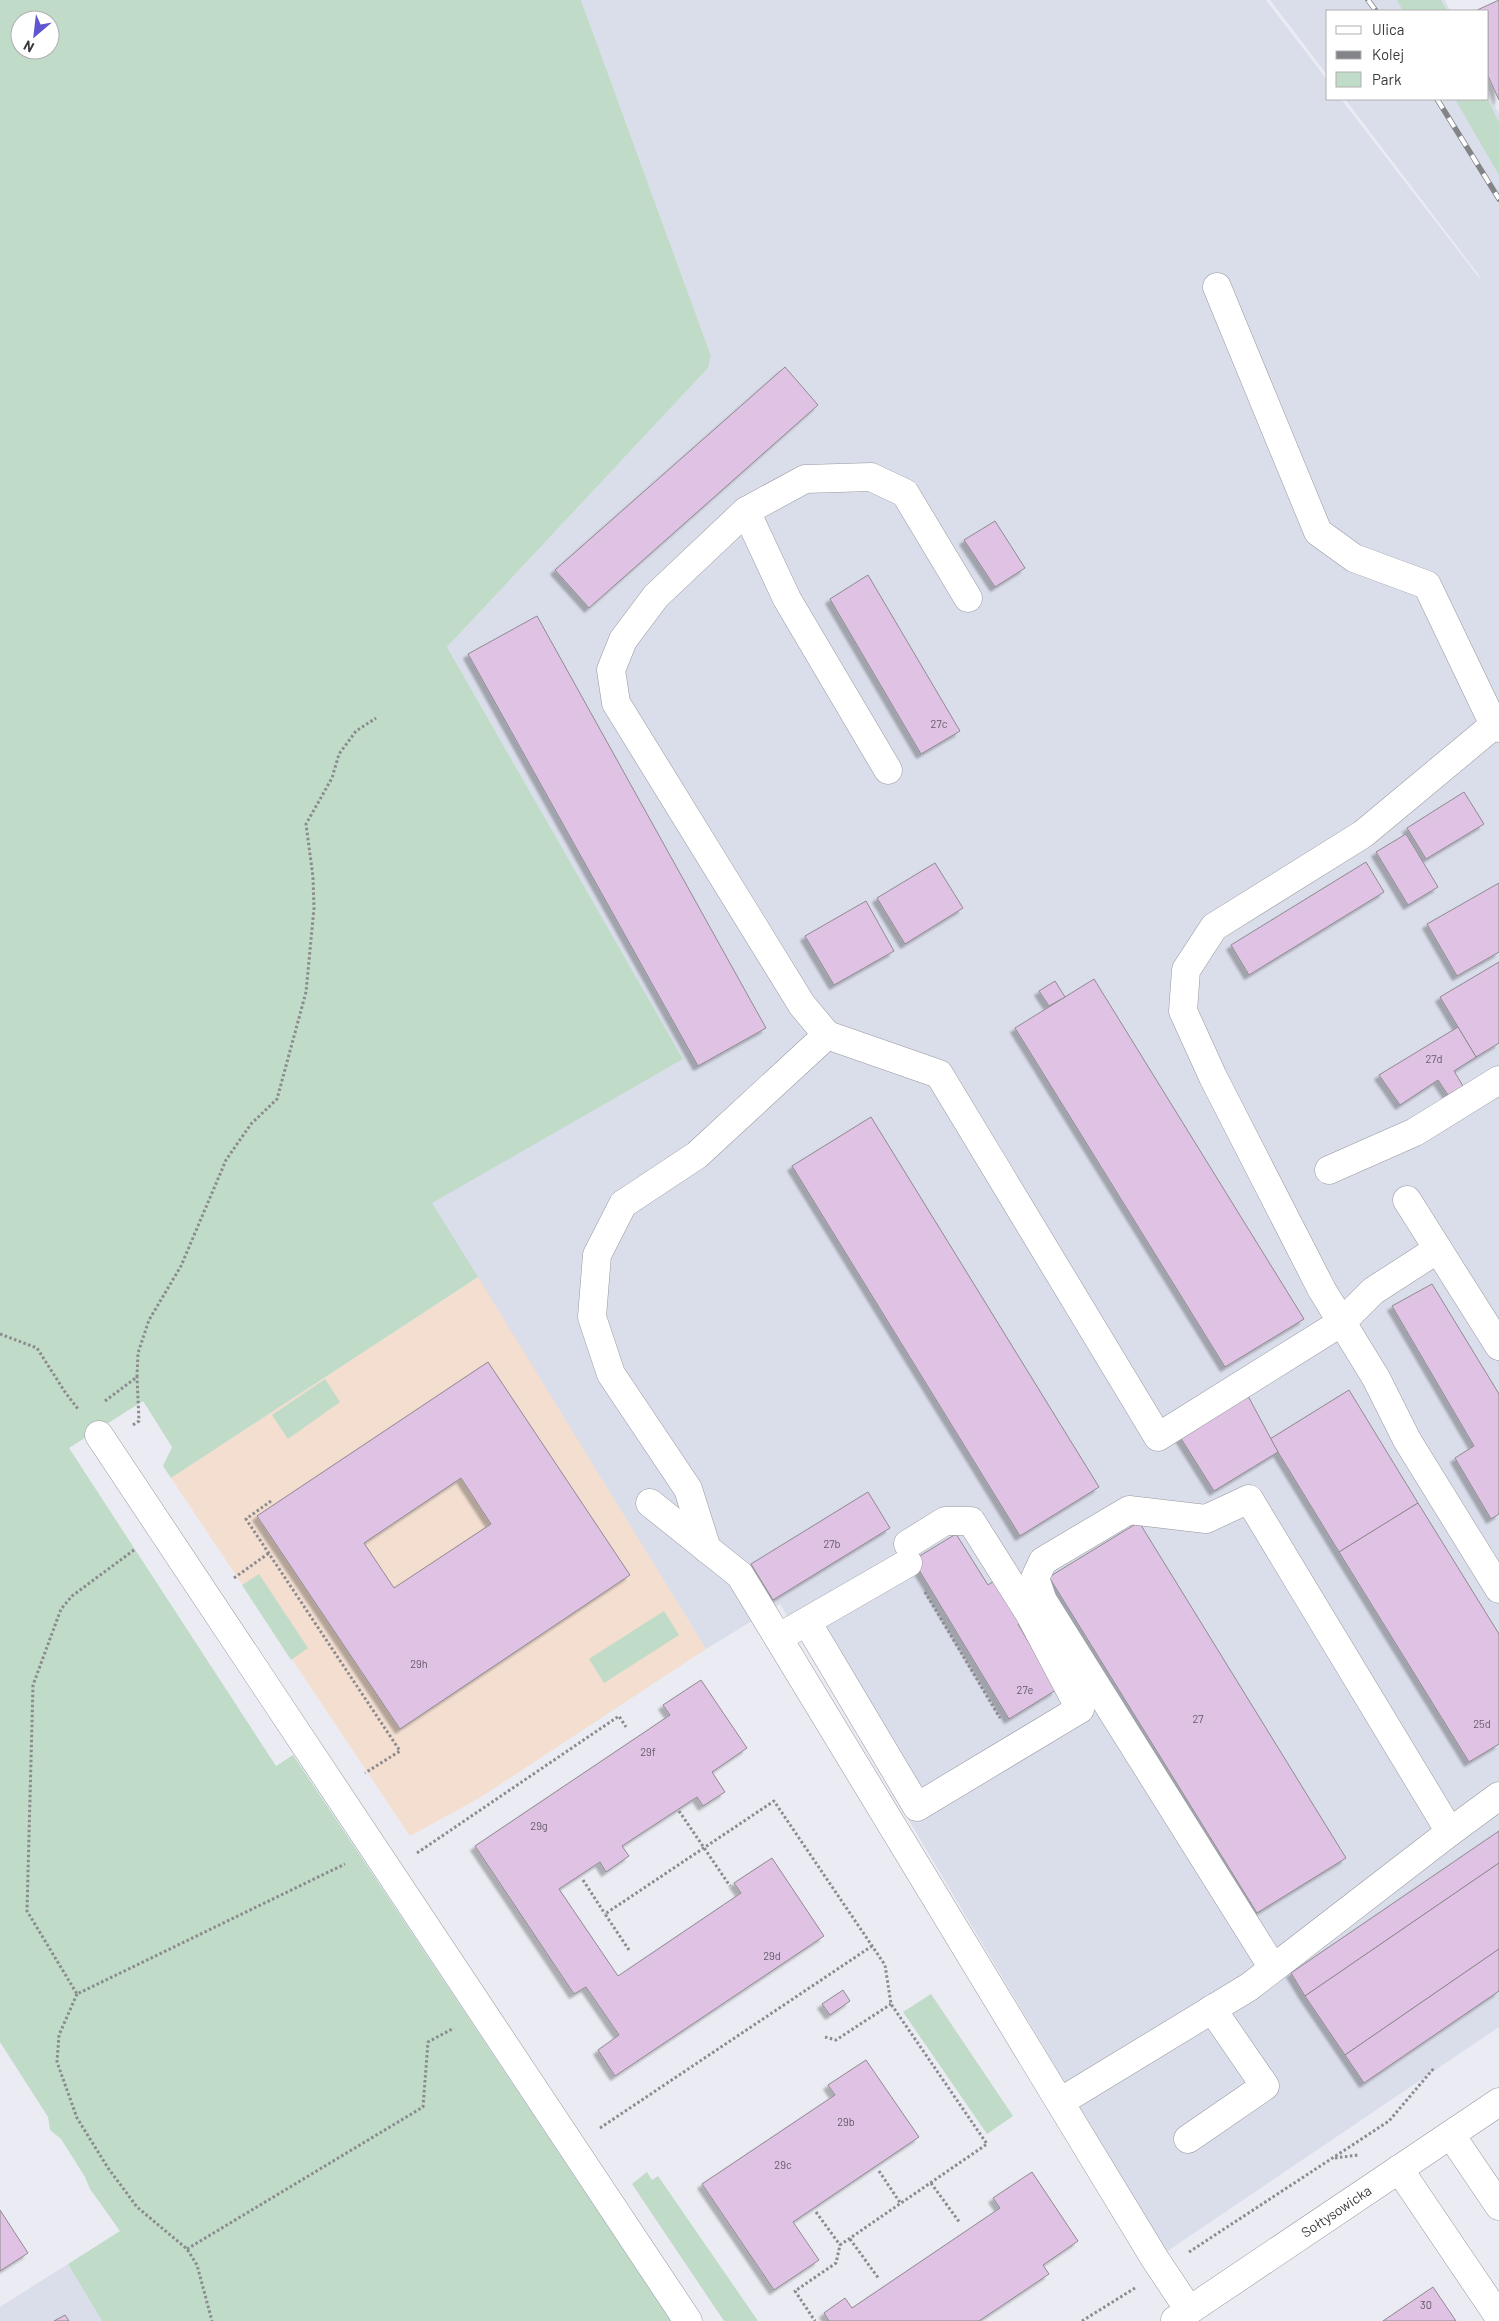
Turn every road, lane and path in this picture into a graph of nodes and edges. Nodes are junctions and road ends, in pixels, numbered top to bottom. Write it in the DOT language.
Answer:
graph roads {
  1 [pos="1217,286"];
  2 [pos="746,511"];
  3 [pos="968,598"];
  4 [pos="376,718"];
  5 [pos="1496,727"];
  6 [pos="888,770"];
  7 [pos="827,1035"];
  8 [pos="1499,1080"];
  9 [pos="1329,1170"];
  10 [pos="1408,1200"];
  11 [pos="1438,1249"];
  12 [pos="1342,1322"];
  13 [pos="0,1334"];
  14 [pos="1499,1346"];
  15 [pos="137,1377"];
  16 [pos="92,1426"];
  17 [pos="131,1426"];
  18 [pos="271,1501"];
  19 [pos="650,1503"];
  20 [pos="163,1530"];
  21 [pos="707,1548"];
  22 [pos="269,1553"];
  23 [pos="908,1554"];
  24 [pos="233,1578"];
  25 [pos="1499,1589"];
  26 [pos="807,1622"];
  27 [pos="779,1638"];
  28 [pos="1004,1726"];
  29 [pos="626,1727"];
  30 [pos="337,1792"];
  31 [pos="1499,1796"];
  32 [pos="679,1811"];
  33 [pos="1450,1832"];
  34 [pos="373,1847"];
  35 [pos="704,1848"];
  36 [pos="414,1854"];
  37 [pos="583,1880"];
  38 [pos="730,1886"];
  39 [pos="605,1914"];
  40 [pos="872,1946"];
  41 [pos="629,1950"];
  42 [pos="1273,1968"];
  43 [pos="77,1994"];
  44 [pos="891,2004"];
  45 [pos="1212,2009"];
  46 [pos="825,2037"];
  47 [pos="428,2042"];
  48 [pos="1434,2068"];
  49 [pos="1060,2102"];
  50 [pos="1499,2102"];
  51 [pos="600,2129"];
  52 [pos="1451,2134"];
  53 [pos="1188,2139"];
  54 [pos="1399,2169"];
  55 [pos="879,2171"];
  56 [pos="931,2183"];
  57 [pos="901,2204"];
  58 [pos="1499,2206"];
  59 [pos="816,2212"];
  60 [pos="960,2223"];
  61 [pos="850,2239"];
  62 [pos="840,2246"];
  63 [pos="187,2249"];
  64 [pos="1162,2270"];
  65 [pos="879,2279"];
  66 [pos="1182,2316"];
  67 [pos="1499,2317"];
  68 [pos="212,2321"];
  69 [pos="688,2321"];
  70 [pos="815,2321"];
  71 [pos="1082,2321"];
  1 -- 5 [label="street"];
  2 -- 3 [label="street"];
  2 -- 6 [label="street"];
  2 -- 7 [label="street"];
  4 -- 15 [label="path"];
  5 -- 12 [label="street"];
  7 -- 12 [label="street"];
  7 -- 21 [label="street"];
  8 -- 9 [label="street"];
  10 -- 11 [label="street"];
  11 -- 12 [label="street"];
  11 -- 14 [label="street"];
  12 -- 25 [label="street"];
  13 -- 16 [label="path"];
  15 -- 16 [label="path"];
  15 -- 17 [label="path"];
  16 -- 20 [label="street"];
  18 -- 22 [label="path"];
  19 -- 21 [label="street"];
  20 -- 30 [label="street"];
  20 -- 43 [label="path"];
  21 -- 27 [label="street"];
  22 -- 24 [label="path"];
  22 -- 30 [label="path"];
  23 -- 26 [label="street"];
  23 -- 26 [label="street"];
  23 -- 28 [label="path"];
  26 -- 27 [label="street"];
  27 -- 49 [label="street"];
  29 -- 36 [label="path"];
  30 -- 34 [label="street"];
  31 -- 33 [label="street"];
  32 -- 35 [label="path"];
  33 -- 42 [label="street"];
  33 -- 42 [label="street"];
  34 -- 43 [label="path"];
  34 -- 69 [label="street"];
  35 -- 38 [label="path"];
  35 -- 39 [label="path"];
  35 -- 40 [label="path"];
  37 -- 39 [label="path"];
  39 -- 41 [label="path"];
  40 -- 44 [label="path"];
  40 -- 51 [label="path"];
  42 -- 45 [label="street"];
  43 -- 63 [label="path"];
  44 -- 46 [label="path"];
  44 -- 56 [label="path"];
  45 -- 49 [label="street"];
  45 -- 53 [label="street"];
  47 -- 63 [label="path"];
  48 -- 64 [label="path"];
  49 -- 64 [label="street"];
  50 -- 52 [label="street, Sołtysowicka"];
  52 -- 54 [label="street, Sołtysowicka"];
  52 -- 58 [label="street"];
  54 -- 66 [label="street, Sołtysowicka"];
  54 -- 67 [label="street"];
  55 -- 57 [label="path"];
  56 -- 57 [label="path"];
  56 -- 60 [label="path"];
  57 -- 61 [label="path"];
  59 -- 62 [label="path"];
  61 -- 62 [label="path"];
  61 -- 65 [label="path"];
  62 -- 70 [label="path"];
  63 -- 68 [label="path"];
  64 -- 66 [label="street"];
  64 -- 71 [label="path"];
}
